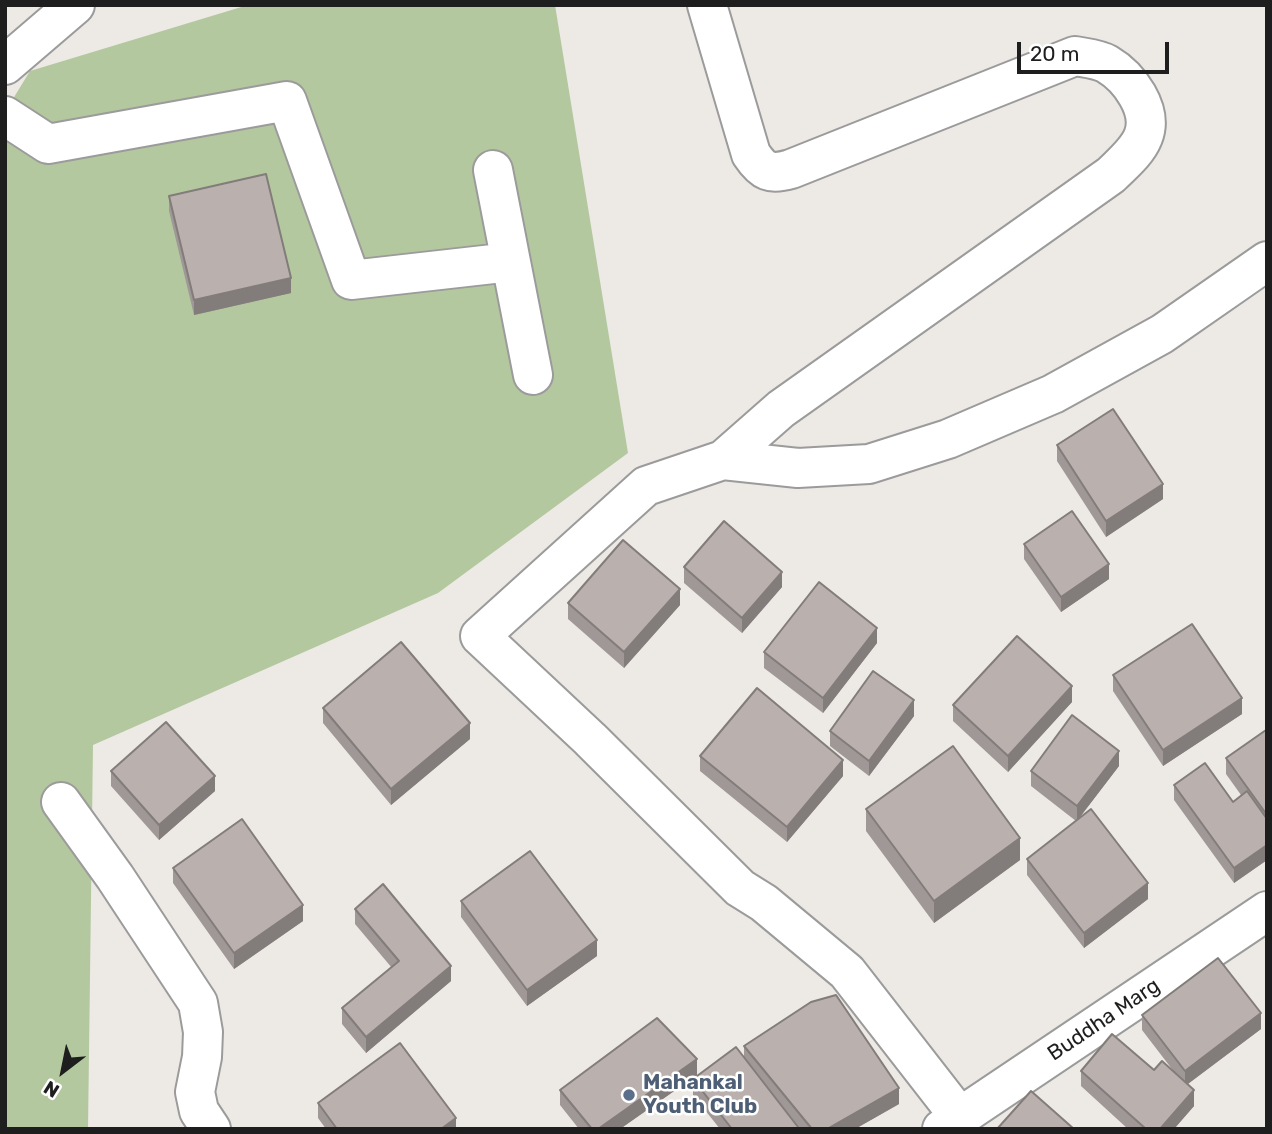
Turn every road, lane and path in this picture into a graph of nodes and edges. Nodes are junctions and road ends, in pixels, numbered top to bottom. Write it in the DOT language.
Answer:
graph roads {
  1 [pos="707,5"];
  2 [pos="53,13"];
  3 [pos="5,65"];
  4 [pos="5,116"];
  5 [pos="493,170"];
  6 [pos="1267,261"];
  7 [pos="511,262"];
  8 [pos="533,374"];
  9 [pos="723,460"];
  10 [pos="61,802"];
  11 [pos="1267,912"];
  12 [pos="951,1122"];
  13 [pos="211,1129"];
  1 -- 9 [label="street"];
  2 -- 3 [label="street"];
  4 -- 7 [label="street"];
  5 -- 7 [label="street"];
  6 -- 9 [label="street"];
  7 -- 8 [label="street"];
  9 -- 12 [label="street"];
  10 -- 13 [label="street"];
  11 -- 12 [label="street, Buddha Marg"];
}
